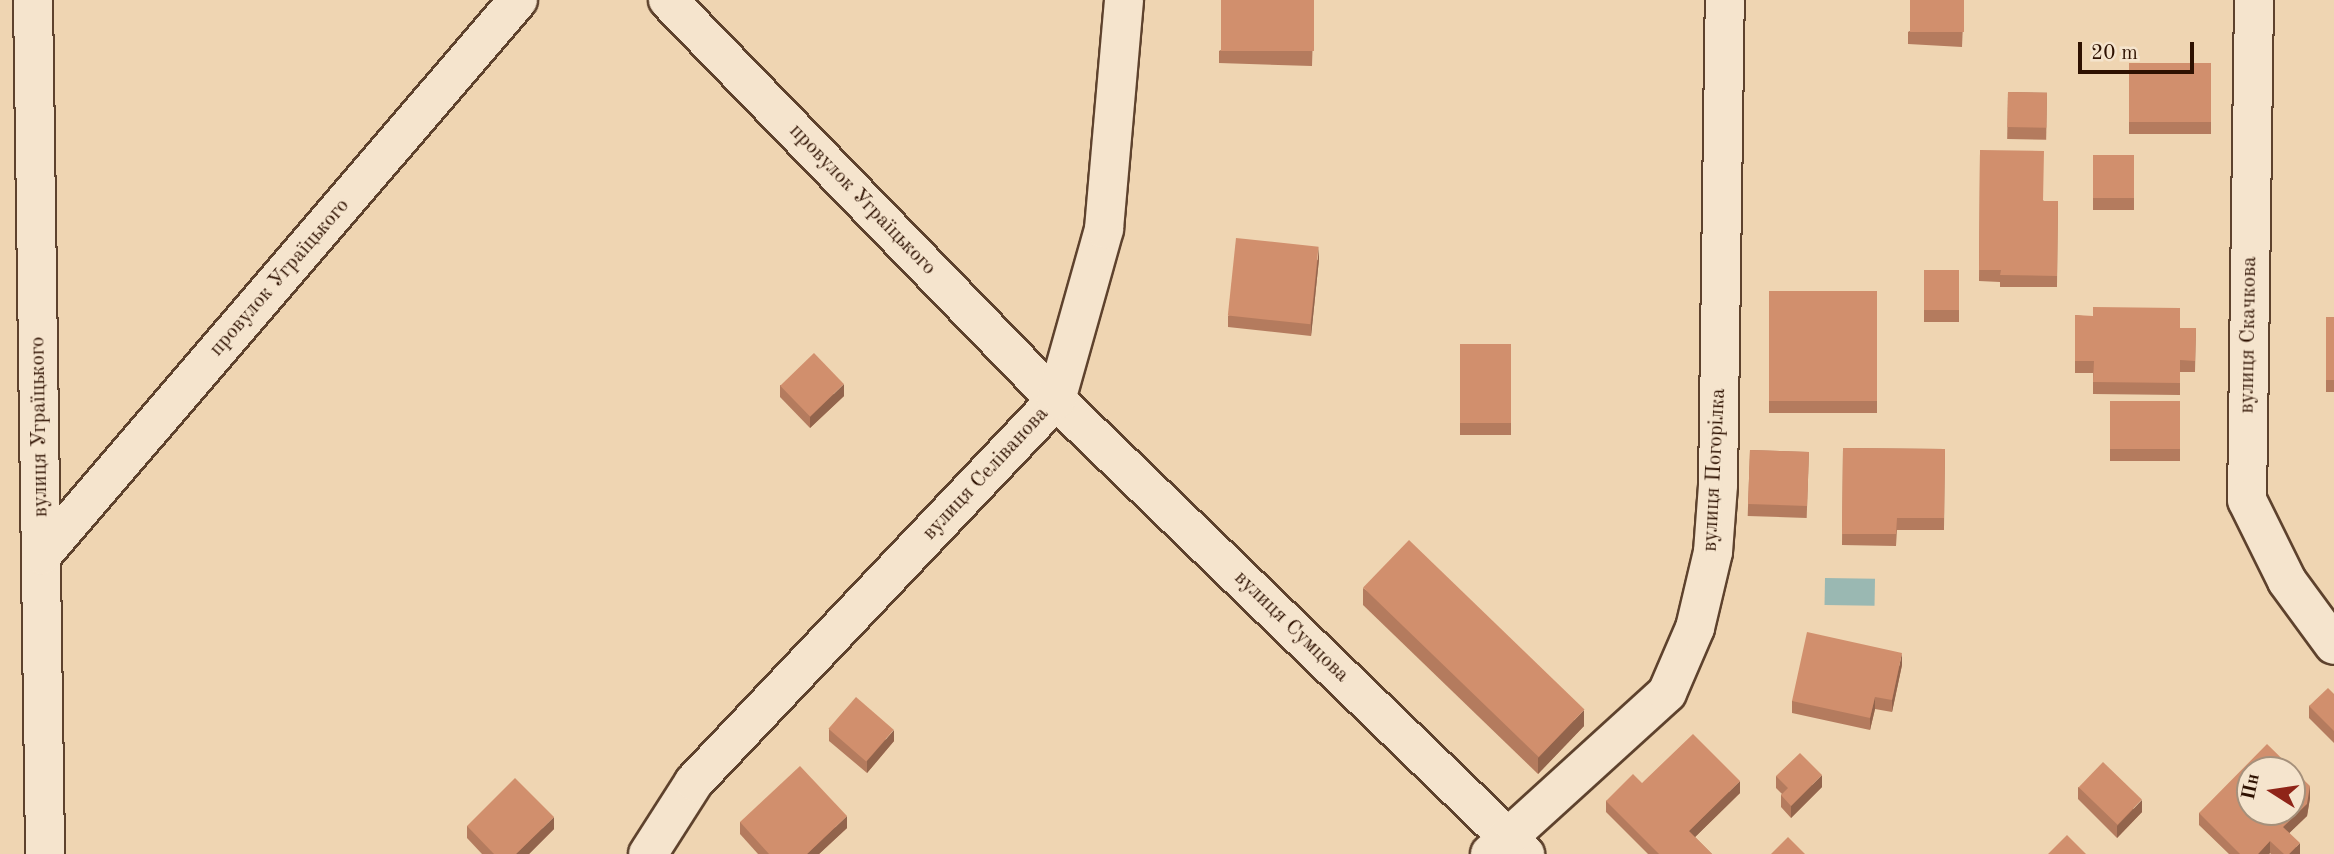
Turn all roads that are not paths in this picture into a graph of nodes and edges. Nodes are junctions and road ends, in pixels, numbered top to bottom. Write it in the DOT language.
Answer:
graph roads {
  1 [pos="33,0"];
  2 [pos="518,0"];
  3 [pos="668,0"];
  4 [pos="1124,0"];
  5 [pos="1725,0"];
  6 [pos="2254,0"];
  7 [pos="1056,400"];
  8 [pos="42,555"];
  9 [pos="2334,645"];
  10 [pos="1507,848"];
  11 [pos="45,854"];
  12 [pos="648,854"];
  1 -- 8 [label="street, вулиця Уграїцького"];
  2 -- 8 [label="street, провулок Уграїцького"];
  3 -- 7 [label="street, провулок Уграїцького"];
  4 -- 7 [label="street, вулиця Селіванова"];
  5 -- 10 [label="street, вулиця Погорілка"];
  6 -- 9 [label="street, вулиця Скачкова"];
  7 -- 10 [label="street, вулиця Сумцова"];
  7 -- 12 [label="street, вулиця Селіванова"];
  8 -- 11 [label="street, вулиця Уграїцького"];
}
